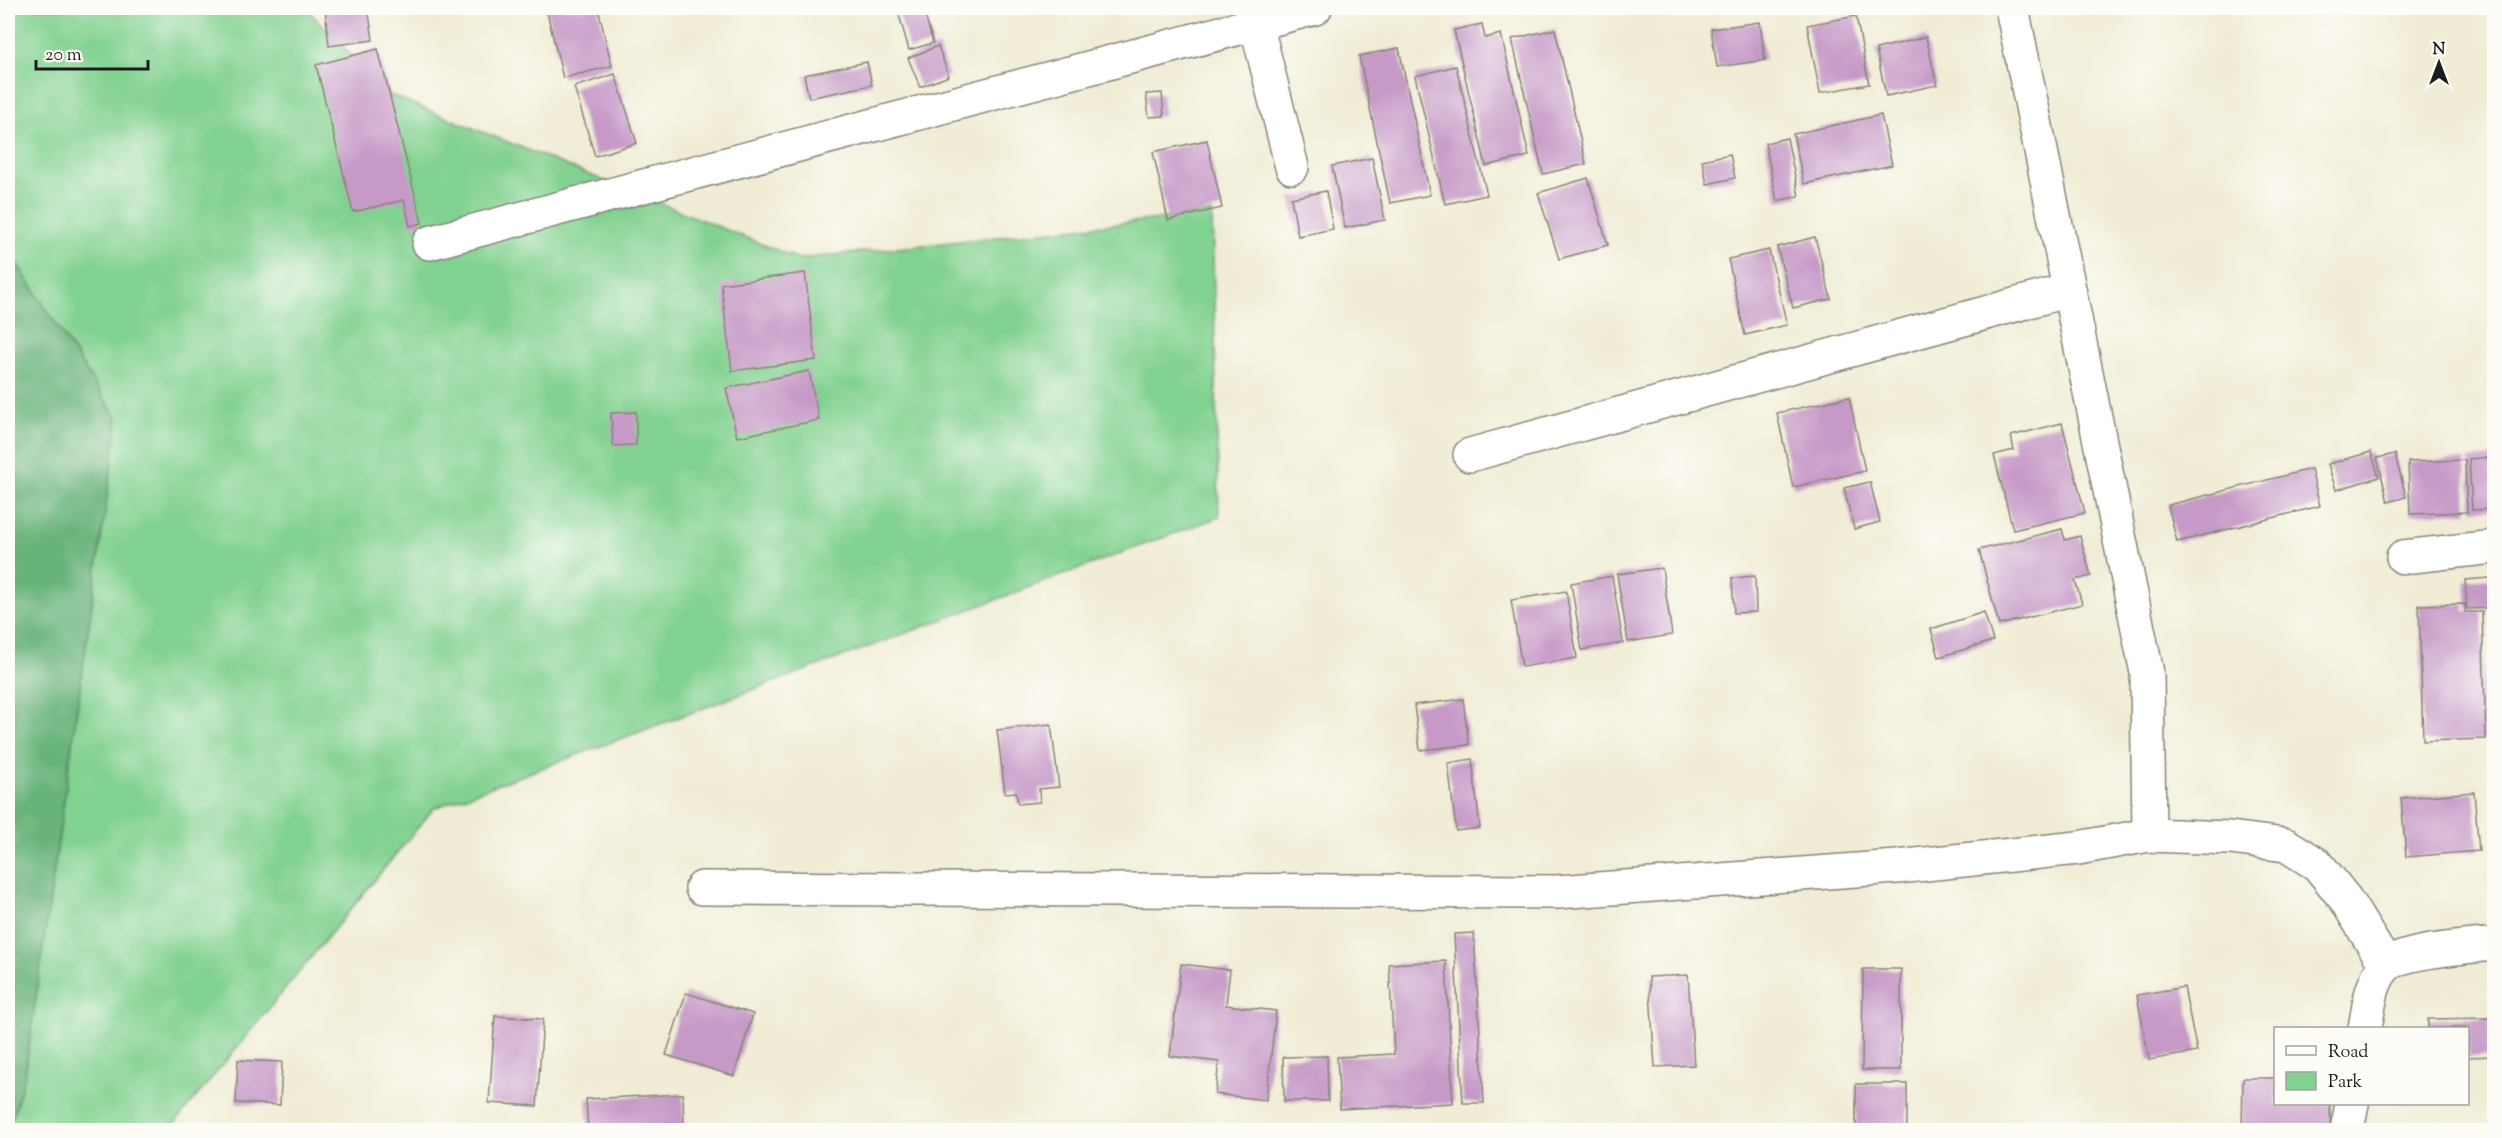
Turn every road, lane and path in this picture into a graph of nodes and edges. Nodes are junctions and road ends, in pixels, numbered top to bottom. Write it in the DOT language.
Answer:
graph roads {
  1 [pos="1315,8"];
  2 [pos="2012,8"];
  3 [pos="1256,23"];
  4 [pos="1292,167"];
  5 [pos="429,243"];
  6 [pos="2069,291"];
  7 [pos="1470,455"];
  8 [pos="2494,547"];
  9 [pos="2403,557"];
  10 [pos="2149,835"];
  11 [pos="702,888"];
  12 [pos="2494,944"];
  13 [pos="2386,965"];
  14 [pos="2365,1027"];
  15 [pos="2352,1105"];
  16 [pos="2347,1131"];
  1 -- 3 [label="street"];
  2 -- 6 [label="street"];
  3 -- 4 [label="street"];
  3 -- 5 [label="street"];
  6 -- 7 [label="street"];
  6 -- 10 [label="street"];
  8 -- 9 [label="street"];
  10 -- 11 [label="street"];
  10 -- 13 [label="street"];
  12 -- 13 [label="street"];
  13 -- 14 [label="street"];
  15 -- 16 [label="street"];
}
